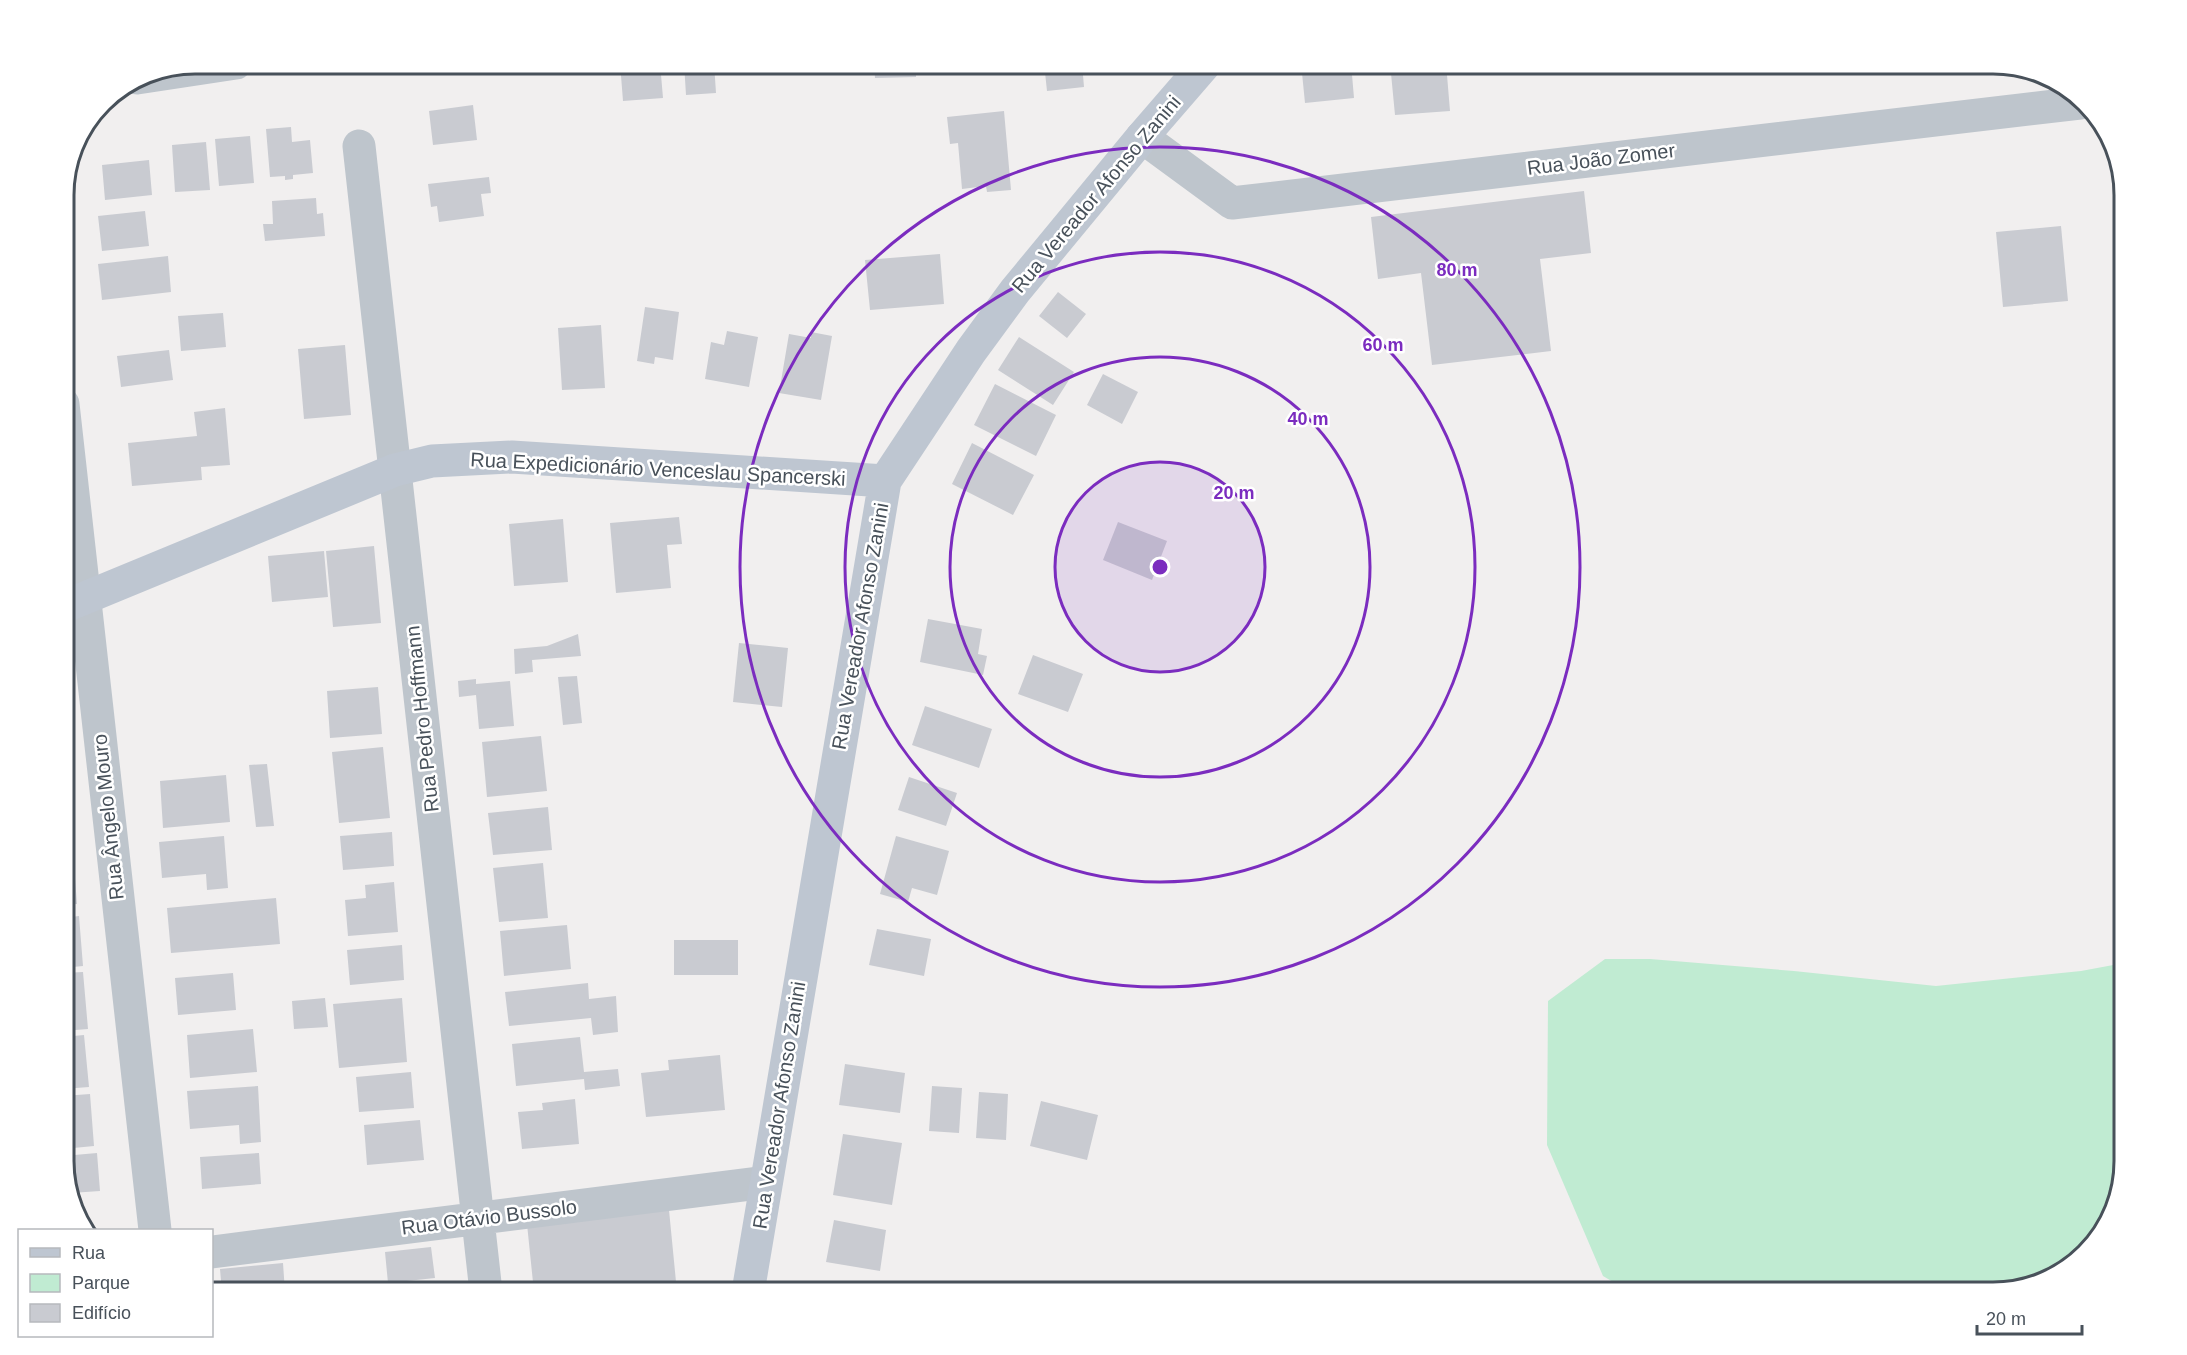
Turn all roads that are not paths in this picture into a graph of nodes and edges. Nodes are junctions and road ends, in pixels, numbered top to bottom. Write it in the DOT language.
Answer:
graph roads {
  1 [pos="1196,74"];
  2 [pos="2072,104"];
  3 [pos="1142,136"];
  4 [pos="359,146"];
  5 [pos="395,470"];
  6 [pos="885,481"];
  7 [pos="74,603"];
  8 [pos="766,1182"];
  9 [pos="478,1218"];
  10 [pos="154,1229"];
  11 [pos="213,1252"];
  12 [pos="485,1282"];
  13 [pos="750,1282"];
  1 -- 3 [label="street, Rua Vereador Afonso Zanini"];
  2 -- 3 [label="street, Rua João Zomer"];
  3 -- 6 [label="street, Rua Vereador Afonso Zanini"];
  4 -- 5 [label="street, Rua Pedro Hoffmann"];
  5 -- 6 [label="street, Rua Expedicionário Venceslau Spancerski"];
  5 -- 7 [label="street, Rua Expedicionário Venceslau Spancerski"];
  5 -- 9 [label="street, Rua Pedro Hoffmann"];
  6 -- 8 [label="street, Rua Vereador Afonso Zanini"];
  7 -- 10 [label="street, Rua Ângelo Mouro"];
  8 -- 9 [label="street, Rua Otávio Bussolo"];
  8 -- 13 [label="street, Rua Vereador Afonso Zanini"];
  9 -- 11 [label="street, Rua Otávio Bussolo"];
  9 -- 12 [label="street, Rua Pedro Hoffmann"];
}
